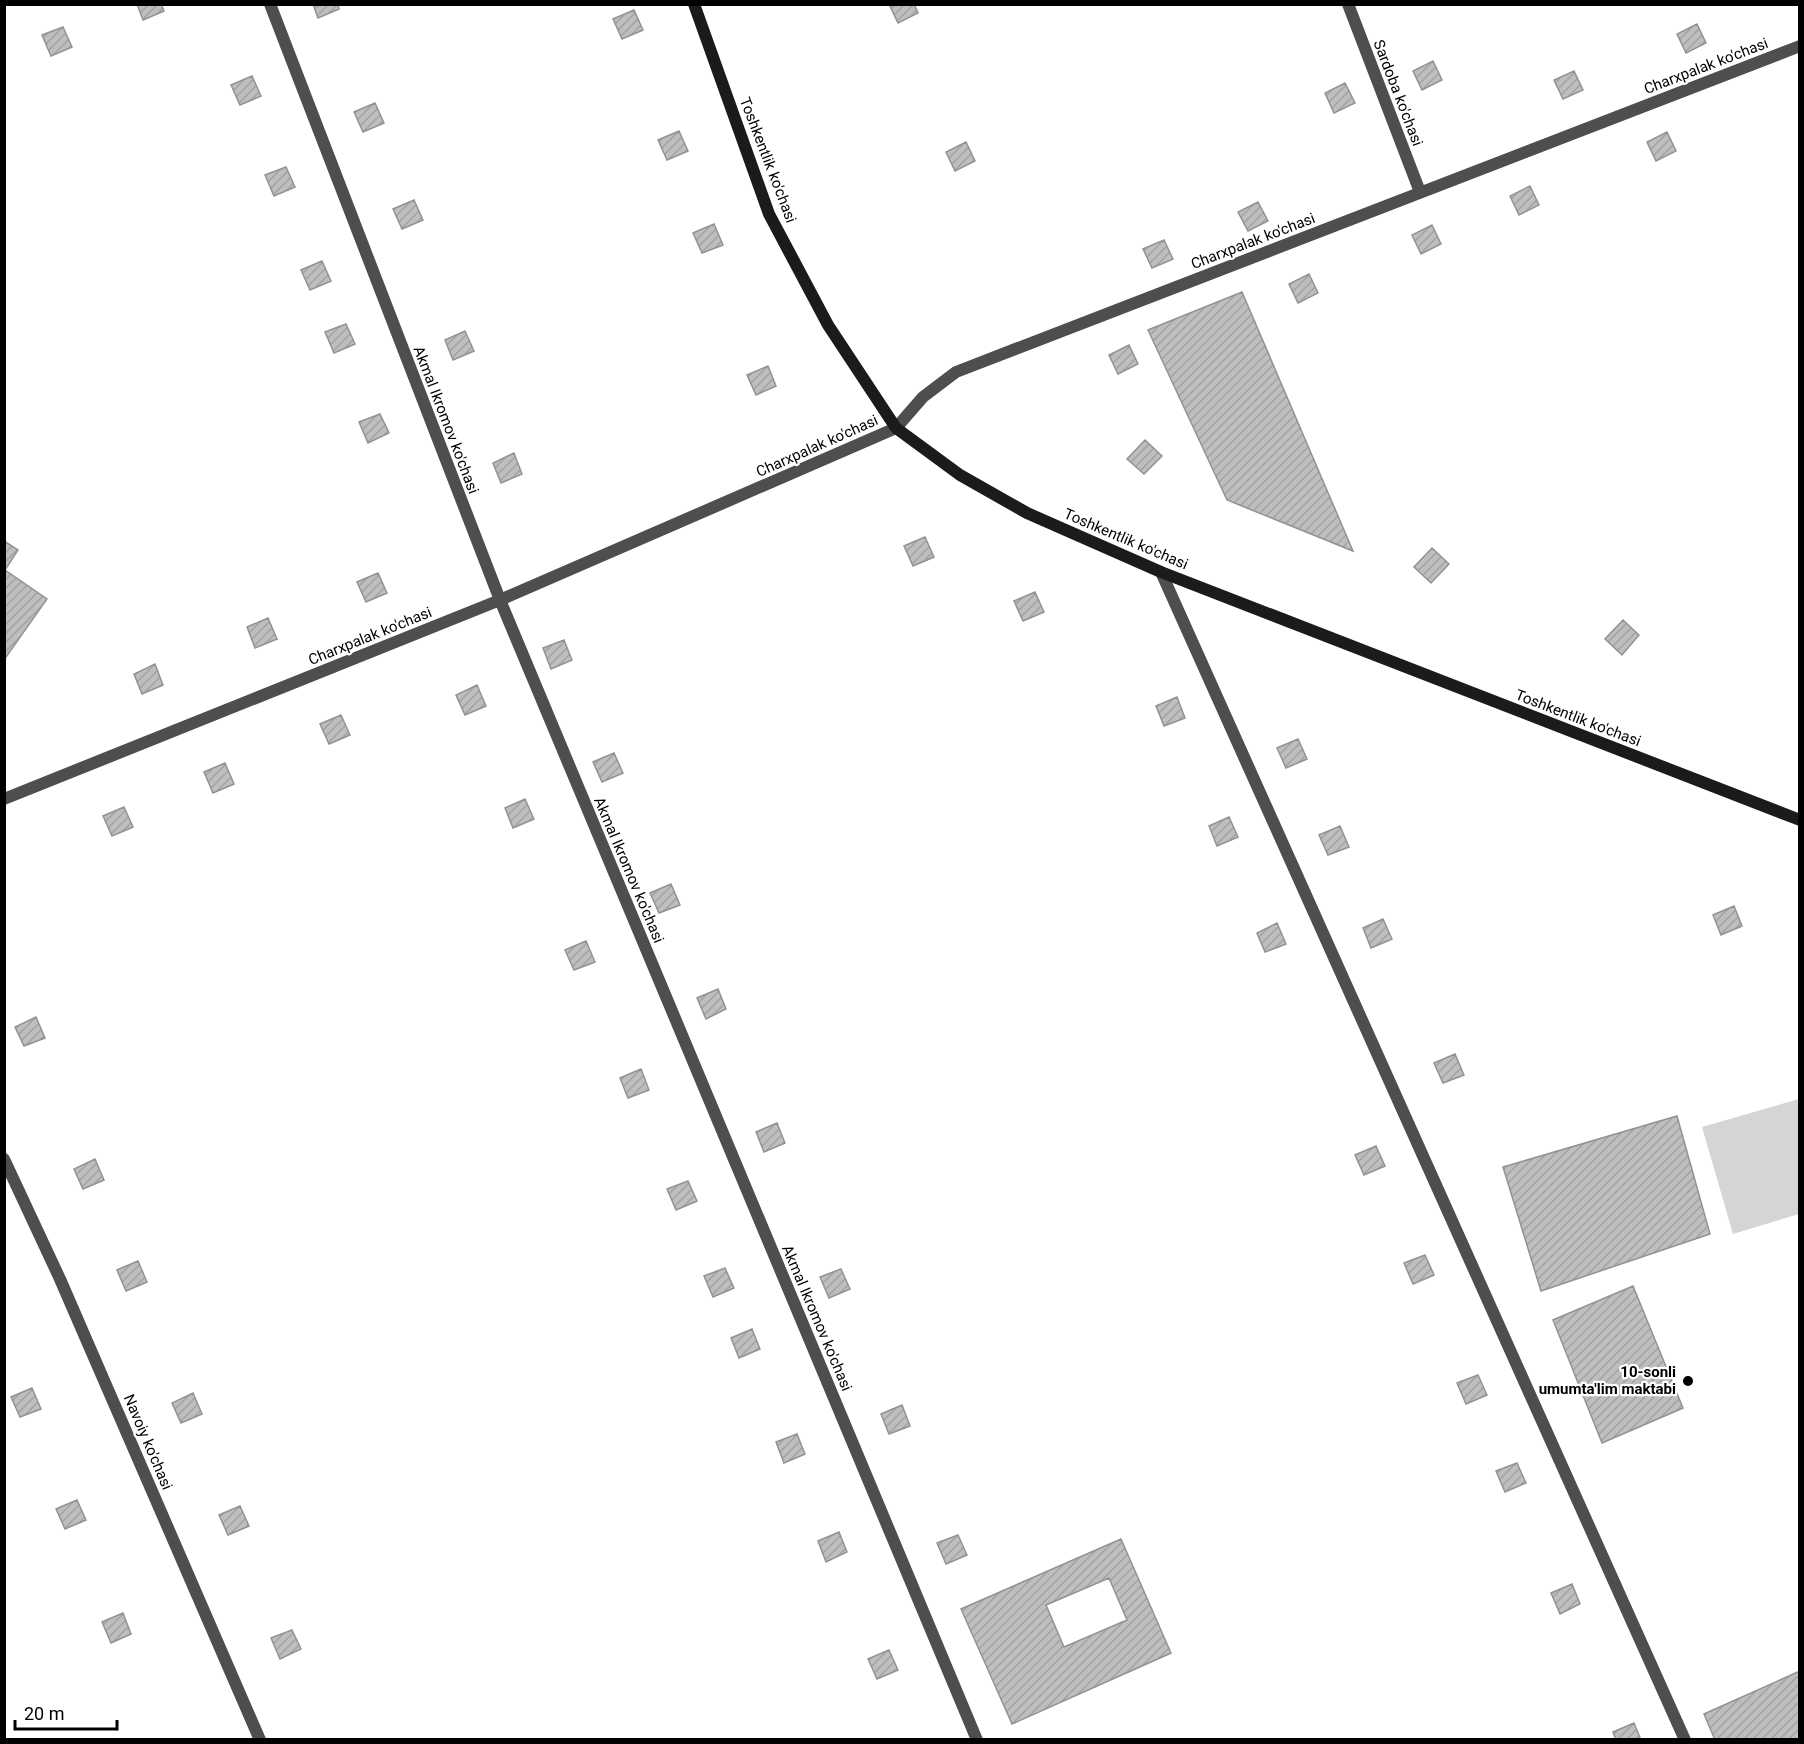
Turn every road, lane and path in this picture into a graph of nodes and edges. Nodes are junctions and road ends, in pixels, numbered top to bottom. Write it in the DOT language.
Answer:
graph roads {
  1 [pos="270,4"];
  2 [pos="694,4"];
  3 [pos="1348,4"];
  4 [pos="1800,46"];
  5 [pos="1420,192"];
  6 [pos="896,428"];
  7 [pos="1161,572"];
  8 [pos="500,600"];
  9 [pos="4,799"];
  10 [pos="1800,820"];
  11 [pos="4,1159"];
  12 [pos="260,1740"];
  13 [pos="977,1740"];
  14 [pos="1685,1740"];
  1 -- 8 [label="street, Akmal Ikromov ko'chasi"];
  2 -- 6 [label="main road, Toshkentlik ko'chasi"];
  3 -- 5 [label="street, Sardoba ko'chasi"];
  4 -- 5 [label="street, Charxpalak ko'chasi"];
  5 -- 6 [label="street, Charxpalak ko'chasi"];
  6 -- 7 [label="main road, Toshkentlik ko'chasi"];
  6 -- 8 [label="street, Charxpalak ko'chasi"];
  7 -- 10 [label="main road, Toshkentlik ko'chasi"];
  7 -- 14 [label="street"];
  8 -- 9 [label="street, Charxpalak ko'chasi"];
  8 -- 13 [label="street, Akmal Ikromov ko'chasi"];
  11 -- 12 [label="street, Navoiy ko'chasi"];
}
